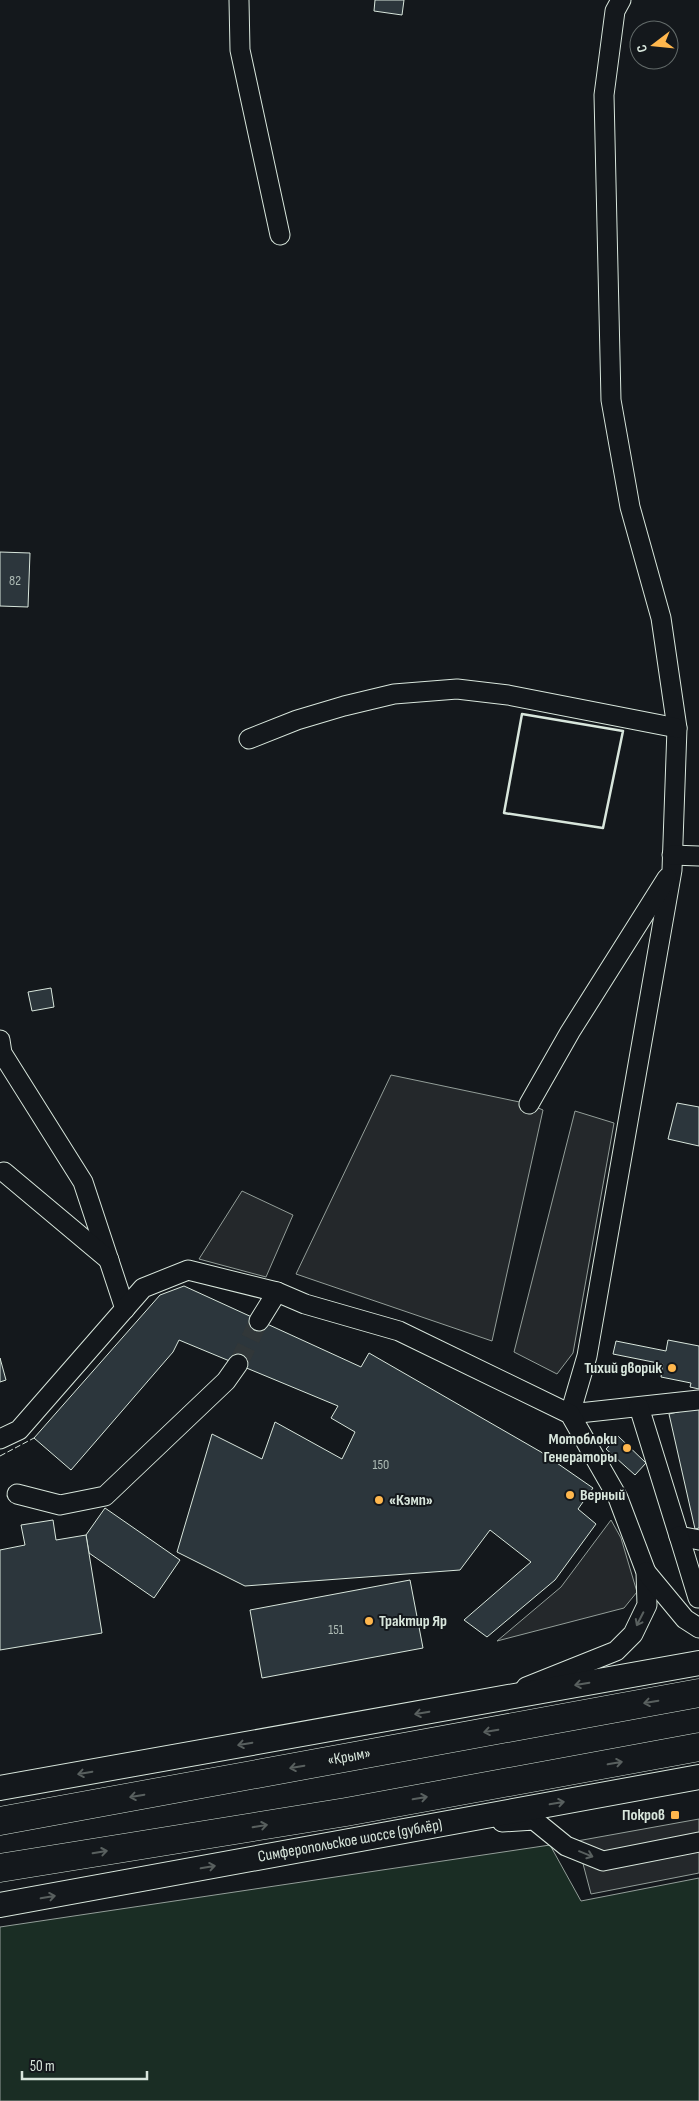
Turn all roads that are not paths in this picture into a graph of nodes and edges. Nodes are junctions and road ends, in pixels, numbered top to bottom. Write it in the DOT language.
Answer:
graph roads {
  1 [pos="239,0"];
  2 [pos="621,0"];
  3 [pos="280,235"];
  4 [pos="677,728"];
  5 [pos="249,740"];
  6 [pos="699,856"];
  7 [pos="672,863"];
  8 [pos="0,1040"];
  9 [pos="529,1104"];
  10 [pos="4,1172"];
  11 [pos="109,1260"];
  12 [pos="277,1292"];
  13 [pos="125,1309"];
  14 [pos="259,1321"];
  15 [pos="238,1364"];
  16 [pos="699,1400"];
  17 [pos="639,1407"];
  18 [pos="570,1414"];
  19 [pos="0,1440"];
  20 [pos="17,1494"];
  21 [pos="679,1536"];
  22 [pos="699,1540"];
  23 [pos="646,1572"];
  24 [pos="699,1598"];
  25 [pos="672,1604"];
  26 [pos="699,1628"];
  27 [pos="699,1663"];
  28 [pos="699,1693"];
  29 [pos="492,1701"];
  30 [pos="699,1747"];
  31 [pos="699,1777"];
  32 [pos="0,1788"];
  33 [pos="0,1822"];
  34 [pos="426,1827"];
  35 [pos="699,1842"];
  36 [pos="0,1868"];
  37 [pos="0,1905"];
  1 -- 3 [label="street"];
  2 -- 4 [label="street"];
  4 -- 5 [label="street"];
  4 -- 7 [label="street"];
  6 -- 7 [label="street"];
  7 -- 9 [label="street"];
  7 -- 18 [label="street"];
  8 -- 11 [label="street"];
  10 -- 11 [label="street"];
  11 -- 13 [label="street"];
  12 -- 13 [label="street"];
  12 -- 14 [label="street"];
  12 -- 18 [label="street"];
  13 -- 19 [label="street"];
  15 -- 20 [label="street"];
  16 -- 17 [label="street"];
  17 -- 18 [label="street"];
  17 -- 21 [label="street"];
  18 -- 23 [label="street"];
  21 -- 22 [label="street"];
  21 -- 24 [label="street"];
  23 -- 25 [label="street"];
  23 -- 29 [label="street, one-way"];
  24 -- 25 [label="street"];
  25 -- 26 [label="street"];
  27 -- 29 [label="main road, one-way"];
  28 -- 33 [label="highway, «Крым», one-way"];
  29 -- 32 [label="main road, one-way"];
  36 -- 30 [label="highway, one-way"];
  34 -- 31 [label="main road, Симферопольское шоссе (дублёр), one-way"];
  34 -- 35 [label="street, one-way"];
  37 -- 34 [label="main road, Симферопольское шоссе (дублёр), one-way"];
}
